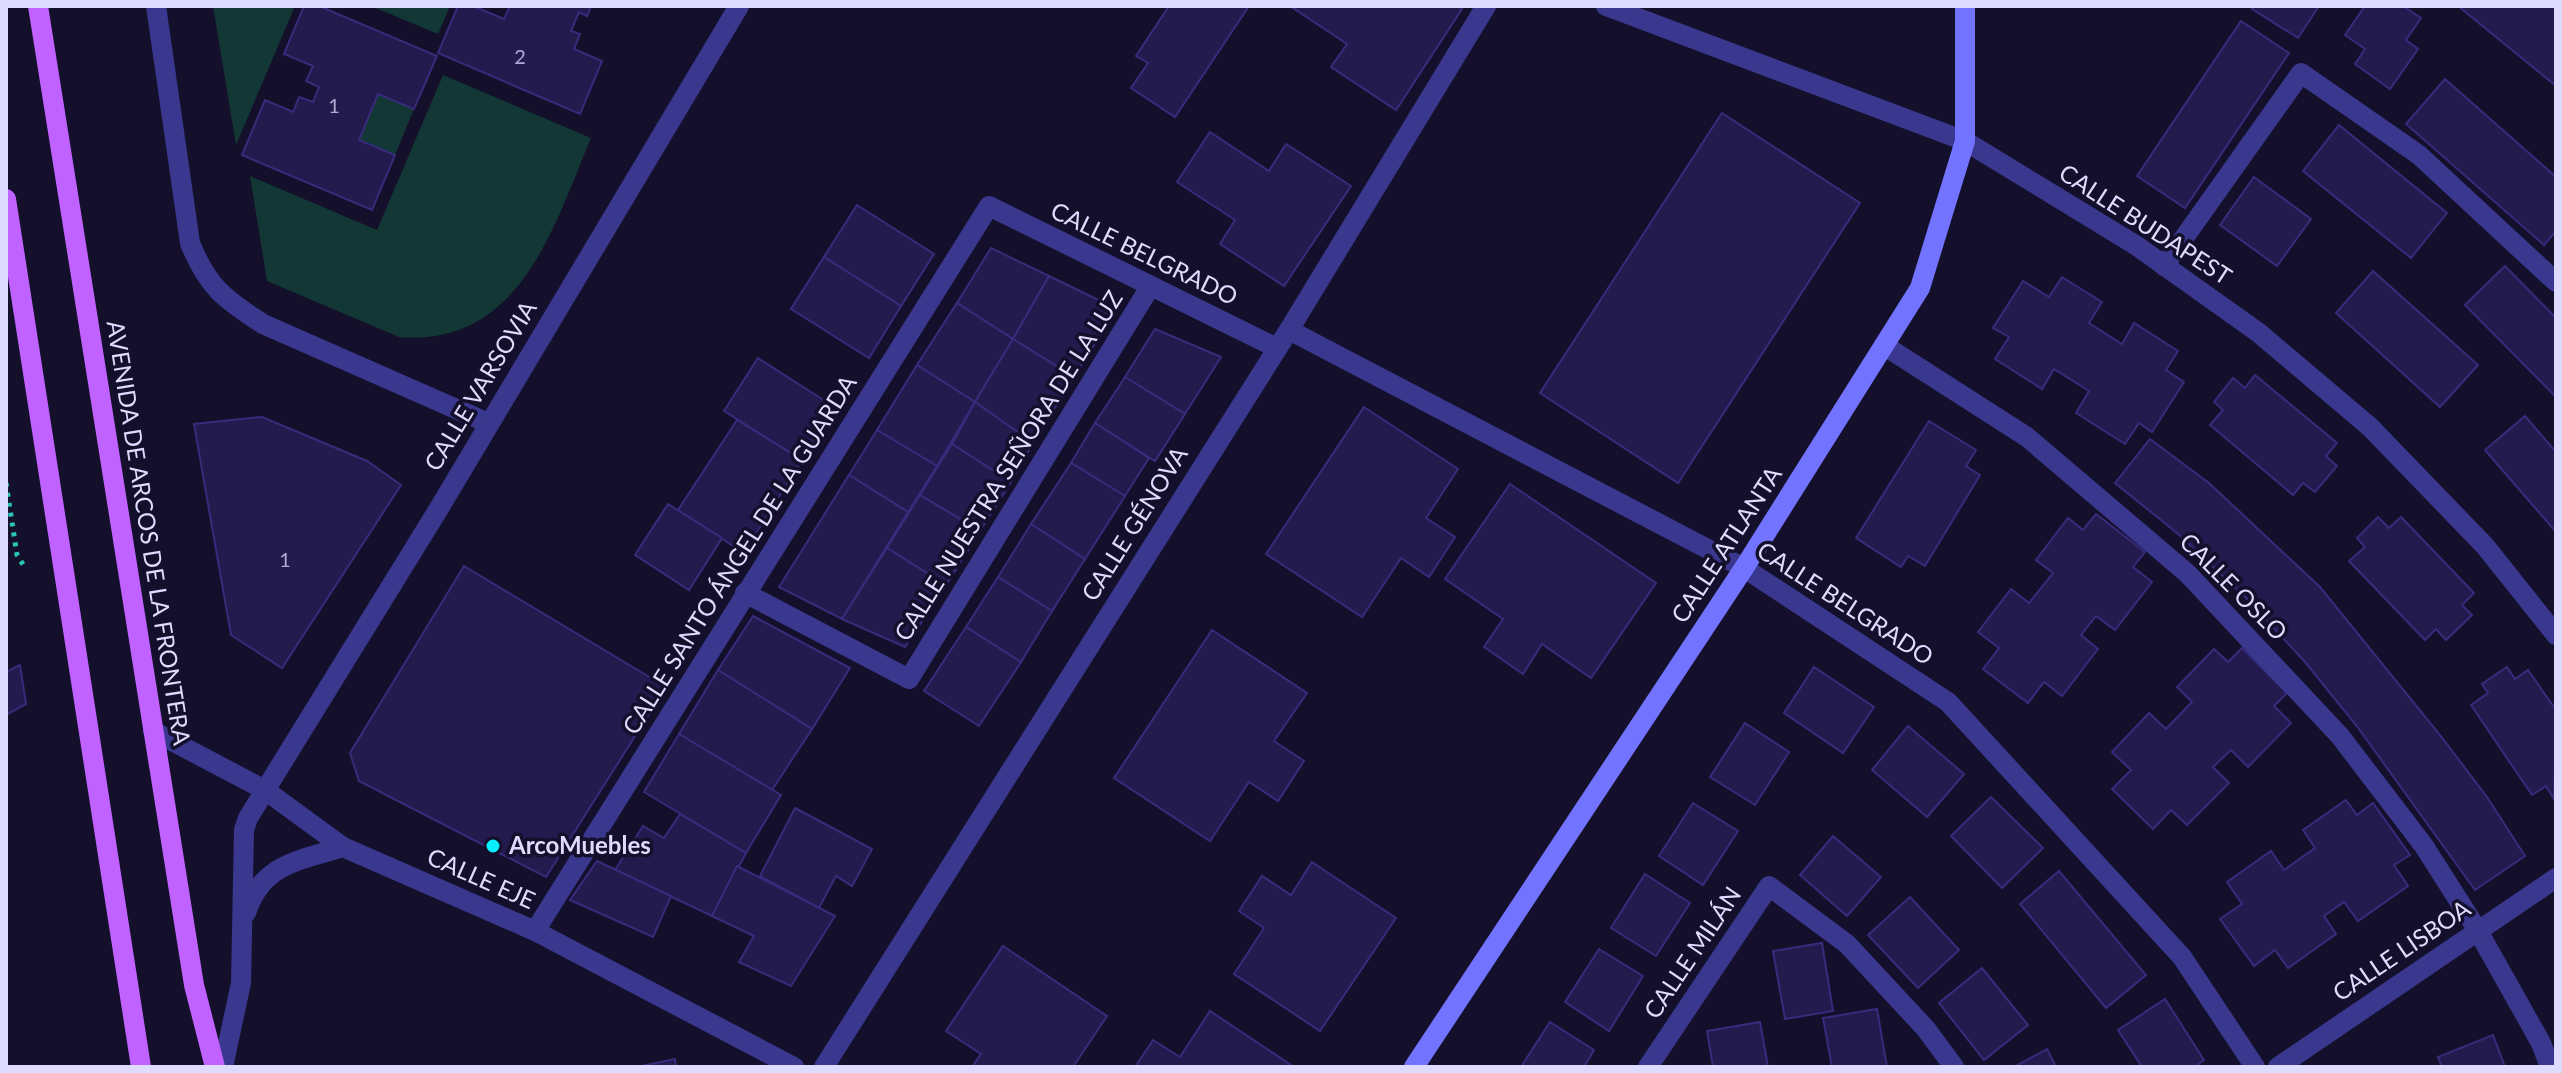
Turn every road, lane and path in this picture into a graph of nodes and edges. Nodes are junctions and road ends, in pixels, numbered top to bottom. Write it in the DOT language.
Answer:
graph roads {
  1 [pos="38,6"];
  2 [pos="156,6"];
  3 [pos="739,6"];
  4 [pos="1486,6"];
  5 [pos="1606,6"];
  6 [pos="1965,6"];
  7 [pos="1965,141"];
  8 [pos="6,199"];
  9 [pos="989,206"];
  10 [pos="2164,266"];
  11 [pos="2556,282"];
  12 [pos="1150,287"];
  13 [pos="1289,330"];
  14 [pos="1885,346"];
  15 [pos="1277,348"];
  16 [pos="488,423"];
  17 [pos="1744,568"];
  18 [pos="745,593"];
  19 [pos="2556,635"];
  20 [pos="153,731"];
  21 [pos="265,790"];
  22 [pos="343,847"];
  23 [pos="2556,878"];
  24 [pos="241,928"];
  25 [pos="535,931"];
  26 [pos="2478,931"];
  27 [pos="141,1067"];
  28 [pos="215,1067"];
  29 [pos="223,1067"];
  30 [pos="794,1067"];
  31 [pos="824,1067"];
  32 [pos="1414,1067"];
  33 [pos="1648,1067"];
  34 [pos="1954,1067"];
  35 [pos="2255,1067"];
  36 [pos="2278,1067"];
  37 [pos="2550,1067"];
  1 -- 20 [label="main road, AVENIDA DE ARCOS DE LA FRONTERA"];
  2 -- 16 [label="street"];
  3 -- 16 [label="street, CALLE VARSOVIA"];
  4 -- 13 [label="street, CALLE GÉNOVA"];
  5 -- 7 [label="street, CALLE BUDAPEST"];
  6 -- 7 [label="street, CALLE ATLANTA"];
  7 -- 10 [label="street, CALLE BUDAPEST"];
  7 -- 14 [label="street, CALLE ATLANTA"];
  8 -- 27 [label="main road"];
  9 -- 12 [label="street, CALLE BELGRADO"];
  9 -- 18 [label="street, CALLE SANTO ÁNGEL DE LA GUARDA"];
  10 -- 11 [label="street"];
  10 -- 19 [label="street, CALLE BUDAPEST"];
  12 -- 15 [label="street, CALLE BELGRADO"];
  12 -- 18 [label="street, CALLE NUESTRA SEÑORA DE LA LUZ"];
  13 -- 15 [label="street, CALLE GÉNOVA"];
  13 -- 17 [label="street, CALLE BELGRADO"];
  14 -- 17 [label="street, CALLE ATLANTA"];
  14 -- 26 [label="street, CALLE OSLO"];
  15 -- 31 [label="street, CALLE GÉNOVA"];
  16 -- 21 [label="street, CALLE VARSOVIA"];
  17 -- 32 [label="street, CALLE ATLANTA"];
  17 -- 35 [label="street, CALLE BELGRADO"];
  18 -- 25 [label="street, CALLE SANTO ÁNGEL DE LA GUARDA"];
  20 -- 21 [label="street, CALLE EJE"];
  20 -- 28 [label="main road, AVENIDA DE ARCOS DE LA FRONTERA"];
  21 -- 22 [label="street, CALLE EJE"];
  21 -- 24 [label="street"];
  22 -- 24 [label="street"];
  22 -- 25 [label="street, CALLE EJE"];
  23 -- 26 [label="street, CALLE LISBOA"];
  24 -- 29 [label="street"];
  25 -- 30 [label="street, CALLE EJE"];
  26 -- 36 [label="street, CALLE LISBOA"];
  26 -- 37 [label="street, CALLE OSLO"];
  33 -- 34 [label="street, CALLE MILÁN"];
}
